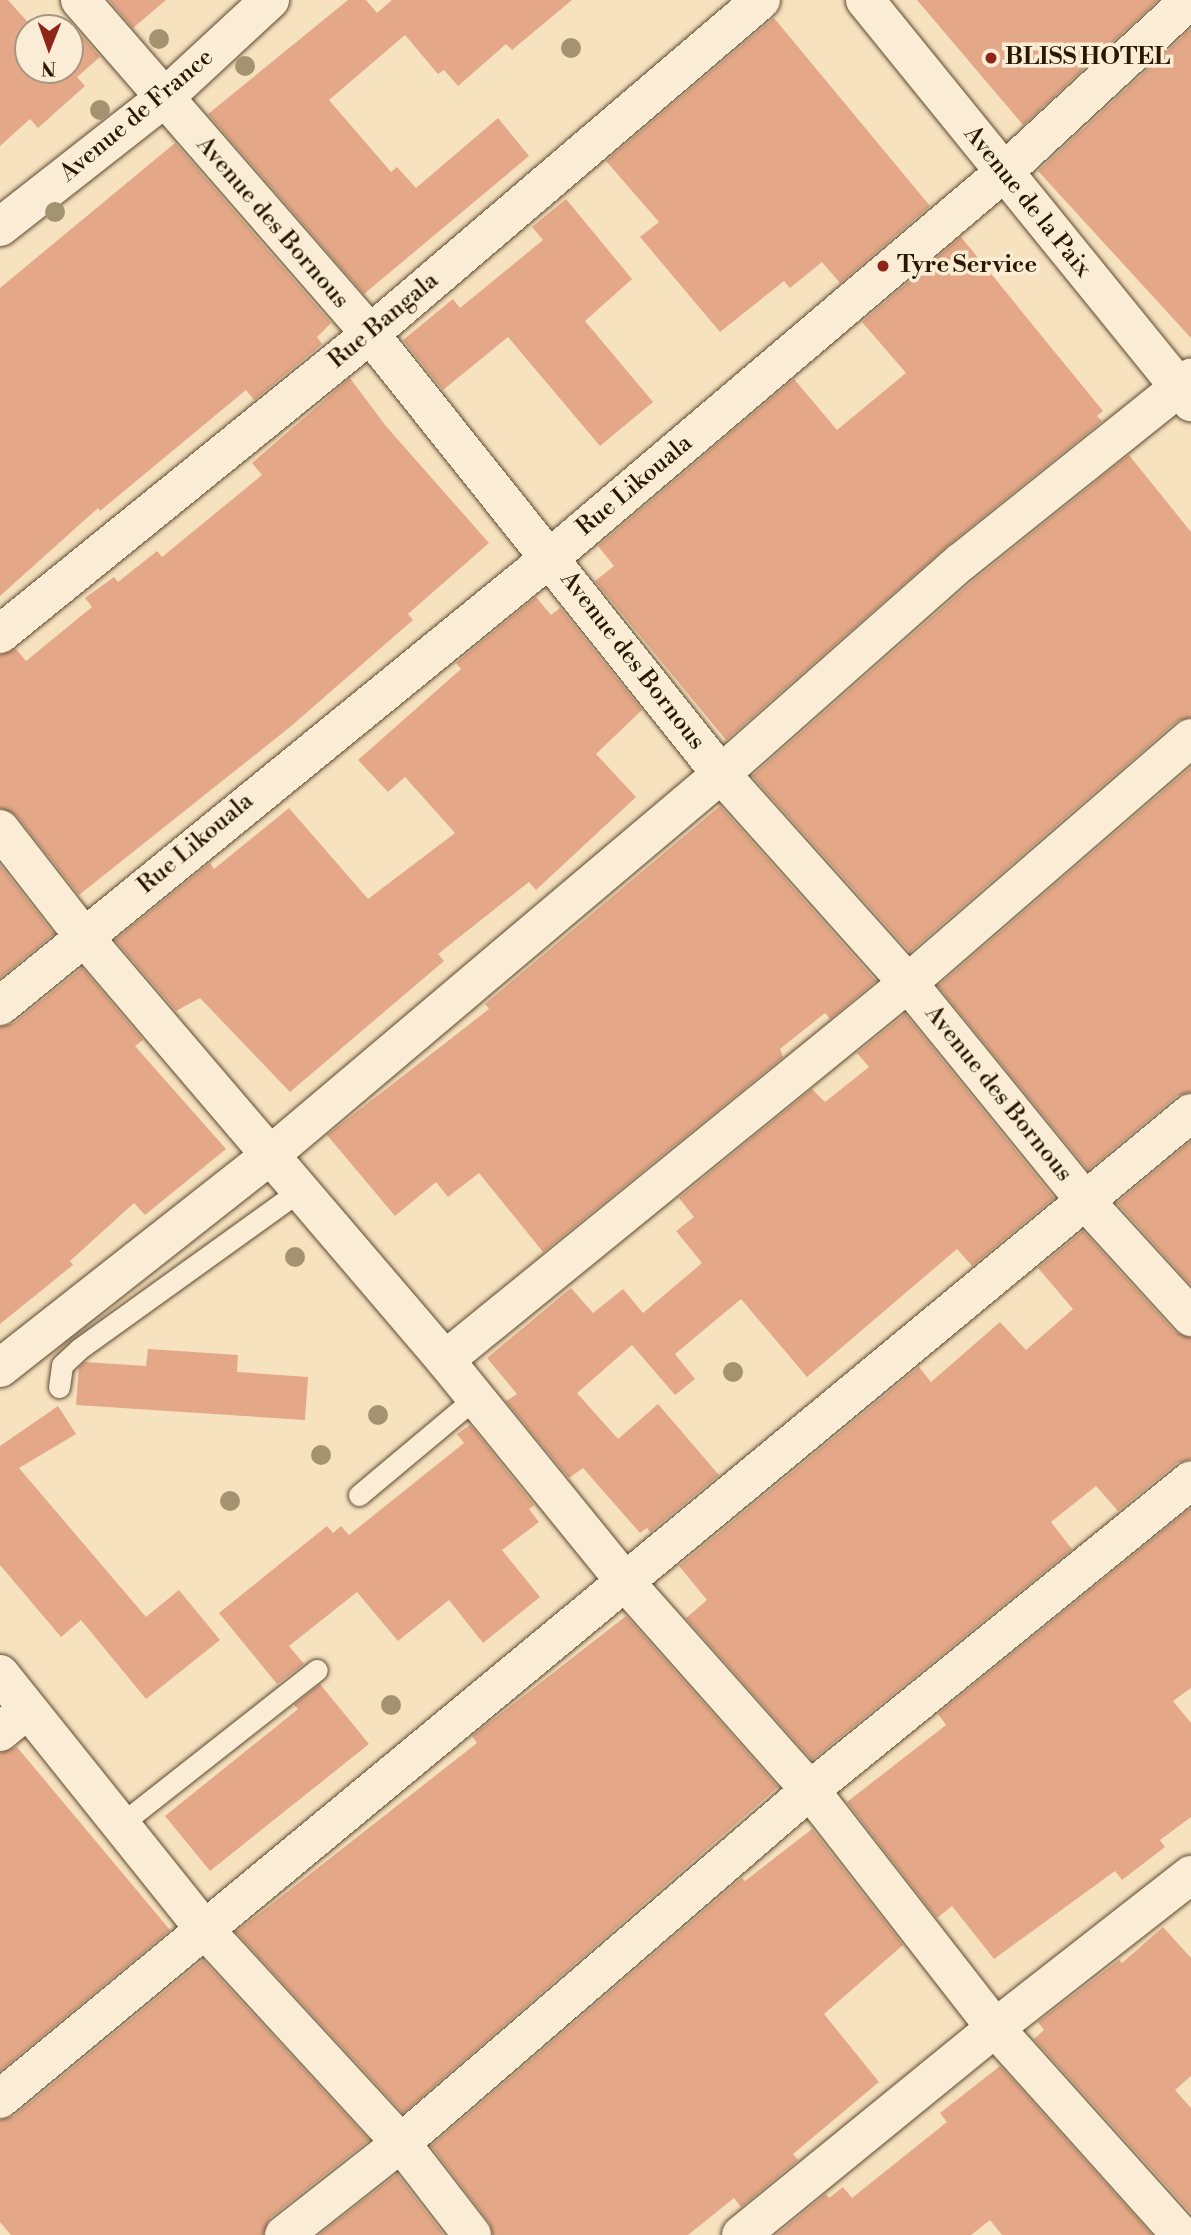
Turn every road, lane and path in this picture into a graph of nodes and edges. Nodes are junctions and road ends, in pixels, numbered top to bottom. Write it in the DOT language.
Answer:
graph roads {
  1 [pos="79,0"];
  2 [pos="270,0"];
  3 [pos="761,0"];
  4 [pos="865,0"];
  5 [pos="1189,0"];
  6 [pos="163,99"];
  7 [pos="1003,173"];
  8 [pos="0,227"];
  9 [pos="370,334"];
  10 [pos="1187,389"];
  11 [pos="551,558"];
  12 [pos="0,634"];
  13 [pos="1191,738"];
  14 [pos="721,774"];
  15 [pos="0,829"];
  16 [pos="84,937"];
  17 [pos="908,983"];
  18 [pos="0,1006"];
  19 [pos="1191,1113"];
  20 [pos="269,1156"];
  21 [pos="299,1191"];
  22 [pos="1087,1202"];
  23 [pos="1191,1317"];
  24 [pos="445,1360"];
  25 [pos="0,1368"];
  26 [pos="59,1387"];
  27 [pos="475,1398"];
  28 [pos="1191,1480"];
  29 [pos="359,1495"];
  30 [pos="626,1583"];
  31 [pos="317,1670"];
  32 [pos="0,1674"];
  33 [pos="14,1721"];
  34 [pos="810,1790"];
  35 [pos="121,1824"];
  36 [pos="1191,1875"];
  37 [pos="206,1931"];
  38 [pos="995,2028"];
  39 [pos="0,2099"];
  40 [pos="401,2143"];
  41 [pos="284,2235"];
  42 [pos="472,2235"];
  43 [pos="741,2235"];
  44 [pos="1181,2235"];
  1 -- 6 [label="street, Avenue des Bornous"];
  2 -- 6 [label="street, Avenue de France"];
  3 -- 9 [label="street, Rue Bangala"];
  4 -- 7 [label="street, Avenue de la Paix"];
  5 -- 7 [label="street, Rue Likouala"];
  6 -- 8 [label="street, Avenue de France"];
  6 -- 9 [label="street, Avenue des Bornous"];
  7 -- 10 [label="street, Avenue de la Paix"];
  7 -- 11 [label="street, Rue Likouala"];
  9 -- 11 [label="street, Avenue des Bornous"];
  9 -- 12 [label="street, Rue Bangala"];
  10 -- 14 [label="street"];
  11 -- 14 [label="street, Avenue des Bornous"];
  11 -- 16 [label="street, Rue Likouala"];
  13 -- 17 [label="street"];
  14 -- 17 [label="street, Avenue des Bornous"];
  14 -- 20 [label="street"];
  15 -- 16 [label="street"];
  16 -- 18 [label="street, Rue Likouala"];
  16 -- 20 [label="street"];
  17 -- 22 [label="street, Avenue des Bornous"];
  17 -- 24 [label="street"];
  19 -- 22 [label="street"];
  20 -- 21 [label="street"];
  20 -- 25 [label="street"];
  21 -- 24 [label="street"];
  21 -- 26 [label="lane"];
  22 -- 23 [label="street, Avenue des Bornous"];
  22 -- 30 [label="street"];
  24 -- 27 [label="street"];
  27 -- 29 [label="lane"];
  27 -- 30 [label="street"];
  28 -- 34 [label="street"];
  30 -- 34 [label="street"];
  30 -- 37 [label="street"];
  31 -- 35 [label="lane"];
  32 -- 33 [label="street"];
  33 -- 35 [label="street"];
  34 -- 38 [label="street"];
  34 -- 40 [label="street"];
  35 -- 37 [label="street"];
  36 -- 38 [label="street"];
  37 -- 39 [label="street"];
  37 -- 40 [label="street"];
  38 -- 43 [label="street"];
  38 -- 44 [label="street"];
  40 -- 41 [label="street"];
  40 -- 42 [label="street"];
}
